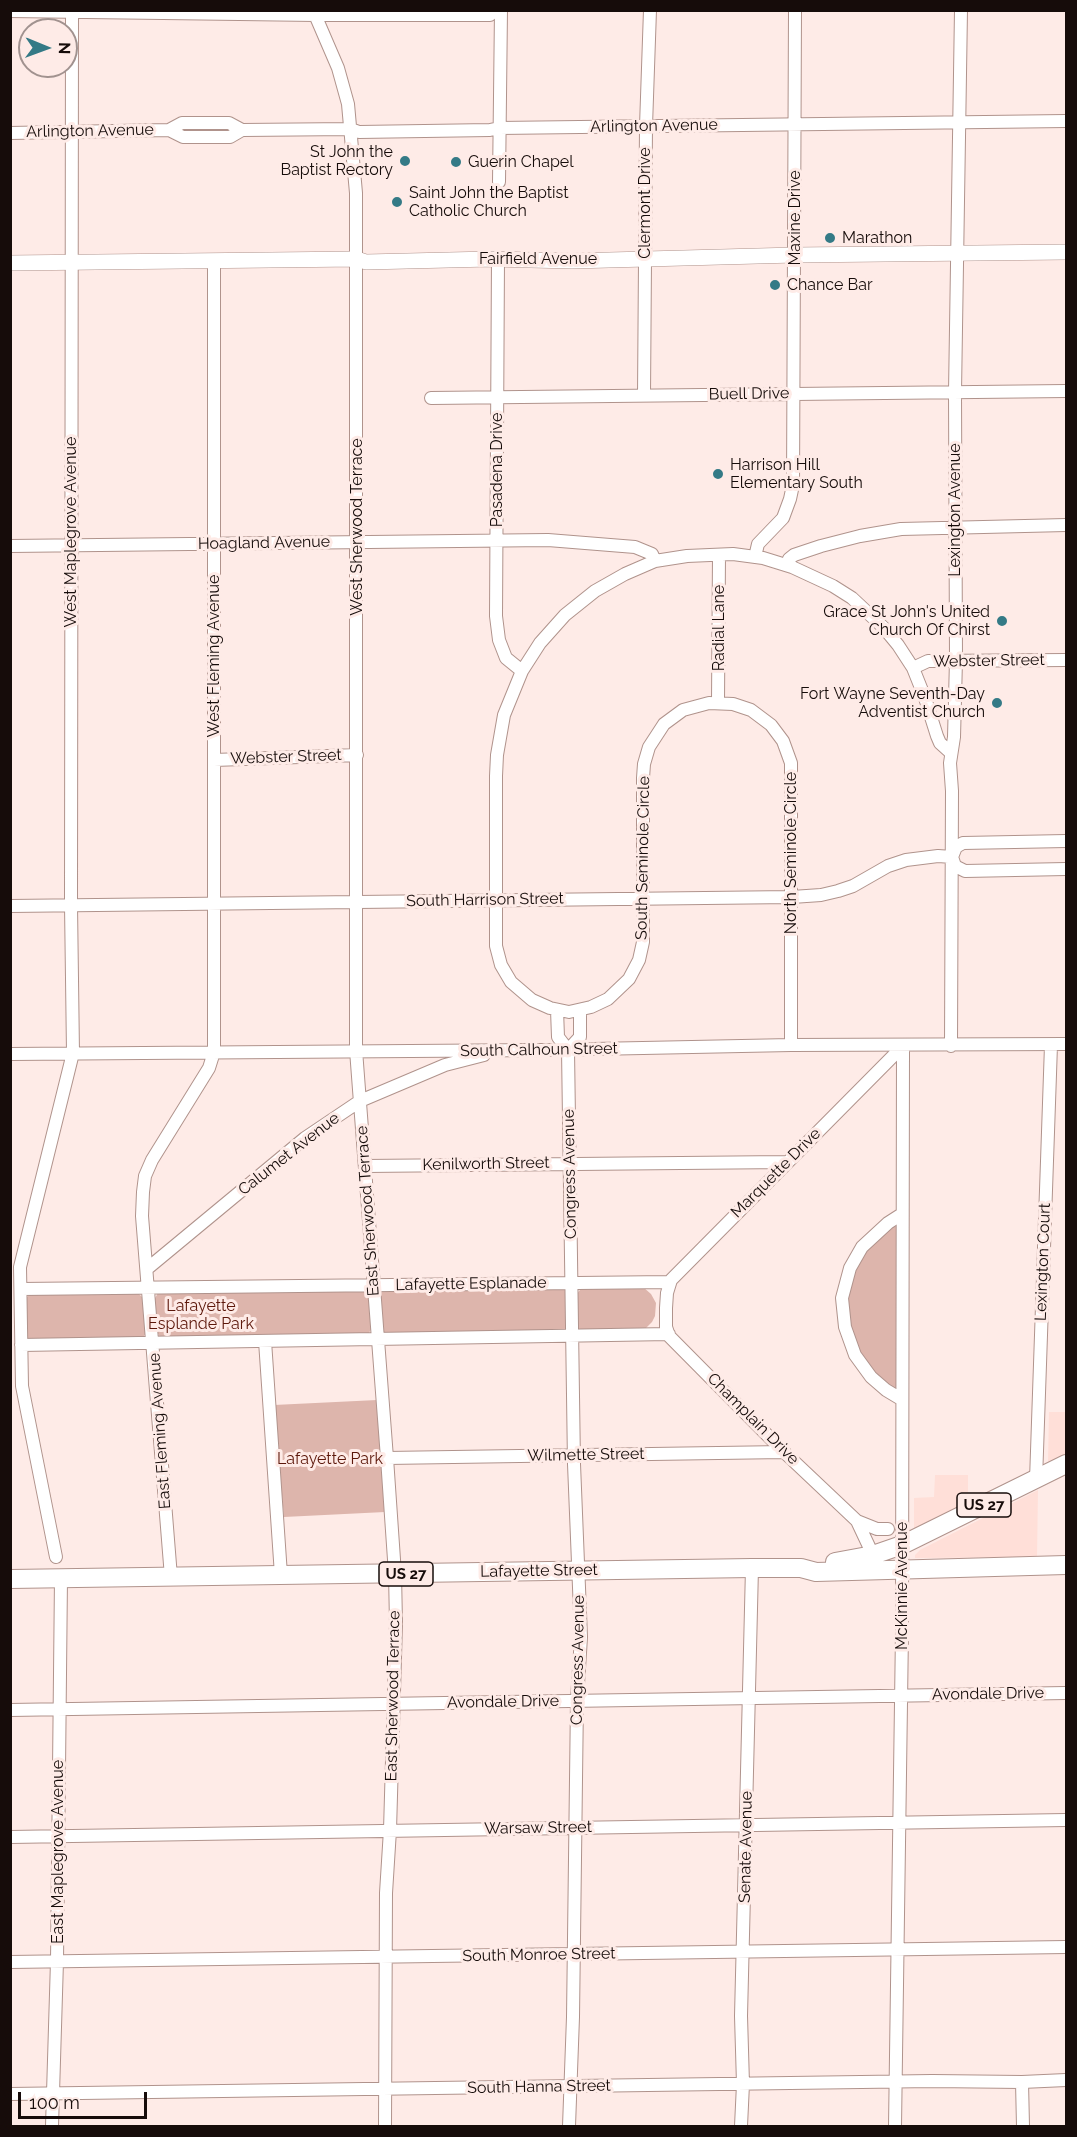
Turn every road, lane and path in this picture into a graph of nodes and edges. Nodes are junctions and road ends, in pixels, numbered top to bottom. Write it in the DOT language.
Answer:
graph roads {
  1 [pos="495,10"];
  2 [pos="501,10"];
  3 [pos="650,10"];
  4 [pos="795,10"];
  5 [pos="961,10"];
  6 [pos="10,11"];
  7 [pos="72,11"];
  8 [pos="314,13"];
  9 [pos="1066,121"];
  10 [pos="960,122"];
  11 [pos="795,124"];
  12 [pos="646,126"];
  13 [pos="499,128"];
  14 [pos="351,129"];
  15 [pos="72,132"];
  16 [pos="10,133"];
  17 [pos="498,182"];
  18 [pos="958,252"];
  19 [pos="1066,252"];
  20 [pos="795,255"];
  21 [pos="645,258"];
  22 [pos="357,259"];
  23 [pos="498,259"];
  24 [pos="214,260"];
  25 [pos="72,262"];
  26 [pos="10,263"];
  27 [pos="1066,391"];
  28 [pos="955,392"];
  29 [pos="793,393"];
  30 [pos="644,395"];
  31 [pos="430,398"];
  32 [pos="497,398"];
  33 [pos="1066,525"];
  34 [pos="955,527"];
  35 [pos="496,539"];
  36 [pos="357,541"];
  37 [pos="214,543"];
  38 [pos="71,545"];
  39 [pos="10,546"];
  40 [pos="719,555"];
  41 [pos="755,557"];
  42 [pos="655,561"];
  43 [pos="787,565"];
  44 [pos="956,660"];
  45 [pos="1066,660"];
  46 [pos="912,668"];
  47 [pos="522,671"];
  48 [pos="718,702"];
  49 [pos="950,752"];
  50 [pos="357,755"];
  51 [pos="214,760"];
  52 [pos="1066,841"];
  53 [pos="952,858"];
  54 [pos="1066,869"];
  55 [pos="792,897"];
  56 [pos="643,898"];
  57 [pos="496,901"];
  58 [pos="357,902"];
  59 [pos="71,905"];
  60 [pos="214,905"];
  61 [pos="10,906"];
  62 [pos="557,1010"];
  63 [pos="580,1011"];
  64 [pos="1066,1044"];
  65 [pos="791,1045"];
  66 [pos="1050,1045"];
  67 [pos="903,1046"];
  68 [pos="951,1046"];
  69 [pos="356,1050"];
  70 [pos="568,1050"];
  71 [pos="443,1051"];
  72 [pos="499,1051"];
  73 [pos="214,1052"];
  74 [pos="73,1053"];
  75 [pos="10,1054"];
  76 [pos="445,1065"];
  77 [pos="360,1101"];
  78 [pos="786,1162"];
  79 [pos="570,1163"];
  80 [pos="365,1166"];
  81 [pos="902,1214"];
  82 [pos="10,1257"];
  83 [pos="20,1267"];
  84 [pos="148,1268"];
  85 [pos="572,1282"];
  86 [pos="670,1282"];
  87 [pos="373,1285"];
  88 [pos="149,1288"];
  89 [pos="21,1289"];
  90 [pos="669,1334"];
  91 [pos="573,1337"];
  92 [pos="377,1339"];
  93 [pos="265,1341"];
  94 [pos="153,1342"];
  95 [pos="21,1346"];
  96 [pos="22,1372"];
  97 [pos="10,1381"];
  98 [pos="901,1399"];
  99 [pos="784,1452"];
  100 [pos="574,1455"];
  101 [pos="387,1458"];
  102 [pos="1066,1464"];
  103 [pos="1036,1480"];
  104 [pos="857,1521"];
  105 [pos="888,1529"];
  106 [pos="902,1545"];
  107 [pos="873,1555"];
  108 [pos="56,1557"];
  109 [pos="1066,1565"];
  110 [pos="752,1568"];
  111 [pos="801,1568"];
  112 [pos="902,1568"];
  113 [pos="579,1570"];
  114 [pos="395,1574"];
  115 [pos="281,1575"];
  116 [pos="171,1577"];
  117 [pos="61,1578"];
  118 [pos="10,1579"];
  119 [pos="1066,1693"];
  120 [pos="901,1695"];
  121 [pos="750,1699"];
  122 [pos="577,1700"];
  123 [pos="392,1704"];
  124 [pos="59,1709"];
  125 [pos="10,1710"];
  126 [pos="1066,1820"];
  127 [pos="899,1822"];
  128 [pos="746,1826"];
  129 [pos="576,1828"];
  130 [pos="390,1830"];
  131 [pos="10,1837"];
  132 [pos="58,1837"];
  133 [pos="1066,1947"];
  134 [pos="898,1949"];
  135 [pos="744,1953"];
  136 [pos="574,1954"];
  137 [pos="385,1958"];
  138 [pos="57,1961"];
  139 [pos="10,1962"];
  140 [pos="1066,2080"];
  141 [pos="895,2081"];
  142 [pos="1022,2082"];
  143 [pos="743,2084"];
  144 [pos="570,2086"];
  145 [pos="387,2088"];
  146 [pos="52,2093"];
  147 [pos="10,2094"];
  148 [pos="52,2127"];
  149 [pos="385,2127"];
  150 [pos="569,2127"];
  151 [pos="741,2127"];
  152 [pos="894,2127"];
  153 [pos="1023,2127"];
  1 -- 8 [label="street"];
  2 -- 13 [label="street"];
  3 -- 12 [label="street, Clermont Drive"];
  4 -- 11 [label="street, Maxine Drive"];
  5 -- 10 [label="street, Lexington Avenue"];
  6 -- 7 [label="street"];
  7 -- 8 [label="street"];
  7 -- 15 [label="street, West Maplegrove Avenue"];
  8 -- 14 [label="street, West Sherwood Terrace"];
  9 -- 10 [label="street, Arlington Avenue"];
  10 -- 11 [label="street, Arlington Avenue"];
  10 -- 18 [label="street, Lexington Avenue"];
  11 -- 12 [label="street, Arlington Avenue"];
  11 -- 20 [label="street, Maxine Drive"];
  12 -- 13 [label="street, Arlington Avenue"];
  12 -- 21 [label="street, Clermont Drive"];
  13 -- 14 [label="street, Arlington Avenue"];
  13 -- 17 [label="street"];
  14 -- 15 [label="street, Arlington Avenue"];
  14 -- 22 [label="street, West Sherwood Terrace"];
  15 -- 16 [label="street, Arlington Avenue"];
  15 -- 25 [label="street, West Maplegrove Avenue"];
  18 -- 19 [label="main road, Fairfield Avenue"];
  18 -- 20 [label="main road, Fairfield Avenue"];
  18 -- 28 [label="street, Lexington Avenue"];
  20 -- 21 [label="main road, Fairfield Avenue"];
  20 -- 29 [label="street, Maxine Drive"];
  21 -- 23 [label="main road, Fairfield Avenue"];
  21 -- 30 [label="street, Clermont Drive"];
  22 -- 23 [label="main road, Fairfield Avenue"];
  22 -- 24 [label="main road, Fairfield Avenue"];
  22 -- 36 [label="street, West Sherwood Terrace"];
  23 -- 32 [label="street, Pasadena Drive"];
  24 -- 25 [label="main road, Fairfield Avenue"];
  24 -- 37 [label="street, West Fleming Avenue"];
  25 -- 26 [label="main road, Fairfield Avenue"];
  25 -- 38 [label="street, West Maplegrove Avenue"];
  27 -- 28 [label="street, Buell Drive"];
  28 -- 29 [label="street, Buell Drive"];
  28 -- 34 [label="street, Lexington Avenue"];
  29 -- 30 [label="street, Buell Drive"];
  29 -- 41 [label="street, Maxine Drive"];
  30 -- 32 [label="street, Buell Drive"];
  31 -- 32 [label="street, Buell Drive"];
  32 -- 35 [label="street, Pasadena Drive"];
  33 -- 34 [label="street"];
  34 -- 43 [label="street"];
  34 -- 44 [label="street, Lexington Avenue"];
  35 -- 36 [label="street, Hoagland Avenue"];
  35 -- 42 [label="street, Hoagland Avenue"];
  35 -- 47 [label="street, Pasadena Drive"];
  36 -- 37 [label="street, Hoagland Avenue"];
  36 -- 50 [label="street, West Sherwood Terrace"];
  37 -- 38 [label="street, Hoagland Avenue"];
  37 -- 51 [label="street, West Fleming Avenue"];
  38 -- 39 [label="street, Hoagland Avenue"];
  38 -- 59 [label="street, West Maplegrove Avenue"];
  40 -- 41 [label="street"];
  40 -- 42 [label="street"];
  40 -- 48 [label="street, Radial Lane"];
  41 -- 43 [label="street"];
  42 -- 47 [label="street"];
  43 -- 46 [label="street"];
  44 -- 45 [label="street, Webster Street"];
  44 -- 46 [label="street, Webster Street"];
  44 -- 49 [label="street, Lexington Avenue"];
  46 -- 49 [label="street"];
  47 -- 57 [label="street"];
  48 -- 55 [label="street, North Seminole Circle"];
  48 -- 56 [label="street, South Seminole Circle"];
  49 -- 53 [label="street, Lexington Avenue"];
  50 -- 51 [label="street, Webster Street"];
  50 -- 58 [label="street, West Sherwood Terrace"];
  51 -- 60 [label="street, West Fleming Avenue"];
  52 -- 53 [label="street"];
  53 -- 54 [label="street, South Harrison Street"];
  53 -- 55 [label="street, South Harrison Street"];
  53 -- 68 [label="street, Lexington Avenue"];
  55 -- 56 [label="street, South Harrison Street"];
  55 -- 65 [label="street, North Seminole Circle"];
  56 -- 57 [label="street, South Harrison Street"];
  56 -- 63 [label="street, South Seminole Circle"];
  57 -- 58 [label="street, South Harrison Street"];
  57 -- 62 [label="street"];
  58 -- 60 [label="street, South Harrison Street"];
  58 -- 69 [label="street, West Sherwood Terrace"];
  59 -- 60 [label="street, South Harrison Street"];
  59 -- 61 [label="street, South Harrison Street"];
  59 -- 74 [label="street, West Maplegrove Avenue"];
  60 -- 73 [label="street, West Fleming Avenue"];
  62 -- 63 [label="street"];
  62 -- 70 [label="street"];
  63 -- 70 [label="street"];
  64 -- 66 [label="street, South Calhoun Street"];
  65 -- 67 [label="street, South Calhoun Street"];
  65 -- 70 [label="street, South Calhoun Street"];
  66 -- 68 [label="street, South Calhoun Street"];
  66 -- 103 [label="street, Lexington Court"];
  67 -- 68 [label="street, South Calhoun Street"];
  67 -- 78 [label="street, Marquette Drive"];
  67 -- 81 [label="street, McKinnie Avenue"];
  69 -- 71 [label="street, South Calhoun Street"];
  69 -- 73 [label="street, South Calhoun Street"];
  69 -- 77 [label="street, East Sherwood Terrace"];
  70 -- 72 [label="street, South Calhoun Street"];
  70 -- 79 [label="street, Congress Avenue"];
  71 -- 72 [label="street, South Calhoun Street"];
  71 -- 76 [label="street"];
  72 -- 76 [label="street, Calumet Avenue"];
  73 -- 74 [label="street, South Calhoun Street"];
  73 -- 84 [label="street, East Fleming Avenue"];
  74 -- 75 [label="street, South Calhoun Street"];
  74 -- 83 [label="street, West Maplegrove Avenue"];
  76 -- 77 [label="street, Calumet Avenue"];
  77 -- 80 [label="street, East Sherwood Terrace"];
  77 -- 84 [label="street, Calumet Avenue"];
  78 -- 79 [label="street, Kenilworth Street"];
  78 -- 86 [label="street, Marquette Drive"];
  79 -- 80 [label="street, Kenilworth Street"];
  79 -- 85 [label="street, Congress Avenue"];
  80 -- 87 [label="street, East Sherwood Terrace"];
  81 -- 98 [label="street, McKinnie Avenue"];
  81 -- 98 [label="street"];
  82 -- 83 [label="street"];
  83 -- 89 [label="street, West Maplegrove Avenue"];
  84 -- 88 [label="street, East Fleming Avenue"];
  85 -- 86 [label="street, Lafayette Esplanade"];
  85 -- 87 [label="street, Lafayette Esplanade"];
  85 -- 91 [label="street, Congress Avenue"];
  86 -- 90 [label="street"];
  87 -- 88 [label="street, Lafayette Esplanade"];
  87 -- 92 [label="street, East Sherwood Terrace"];
  88 -- 89 [label="street, Lafayette Esplanade"];
  88 -- 94 [label="street, East Fleming Avenue"];
  89 -- 95 [label="street, West Maplegrove Avenue"];
  90 -- 91 [label="street"];
  90 -- 99 [label="street, Champlain Drive"];
  91 -- 92 [label="street"];
  91 -- 100 [label="street, Congress Avenue"];
  92 -- 93 [label="street"];
  92 -- 101 [label="street, East Sherwood Terrace"];
  93 -- 94 [label="street"];
  93 -- 115 [label="street"];
  94 -- 95 [label="street"];
  94 -- 116 [label="street, East Fleming Avenue"];
  95 -- 96 [label="street, West Maplegrove Avenue"];
  96 -- 97 [label="street"];
  96 -- 108 [label="street, West Maplegrove Avenue"];
  98 -- 106 [label="street, McKinnie Avenue"];
  99 -- 100 [label="street, Wilmette Street"];
  99 -- 104 [label="street, Champlain Drive"];
  100 -- 101 [label="street, Wilmette Street"];
  100 -- 113 [label="street, Congress Avenue"];
  101 -- 114 [label="street, East Sherwood Terrace"];
  102 -- 103 [label="highway, US 27"];
  103 -- 106 [label="highway, US 27"];
  104 -- 105 [label="street, Champlain Drive"];
  104 -- 107 [label="street, Champlain Drive"];
  106 -- 107 [label="highway, US 27"];
  106 -- 112 [label="street, McKinnie Avenue"];
  107 -- 111 [label="highway, US 27"];
  109 -- 112 [label="highway, Lafayette Street / US 27"];
  110 -- 111 [label="highway, Lafayette Street / US 27"];
  110 -- 113 [label="highway, Lafayette Street / US 27"];
  110 -- 121 [label="street, Senate Avenue"];
  111 -- 112 [label="highway, Lafayette Street / US 27"];
  112 -- 120 [label="street, McKinnie Avenue"];
  113 -- 114 [label="highway, Lafayette Street / US 27"];
  113 -- 122 [label="street, Congress Avenue"];
  114 -- 115 [label="highway, Lafayette Street / US 27"];
  114 -- 123 [label="street, East Sherwood Terrace"];
  115 -- 116 [label="highway, Lafayette Street / US 27"];
  116 -- 117 [label="highway, Lafayette Street / US 27"];
  117 -- 118 [label="highway, Lafayette Street / US 27"];
  117 -- 124 [label="street, East Maplegrove Avenue"];
  119 -- 120 [label="street, Avondale Drive"];
  120 -- 121 [label="street, Avondale Drive"];
  120 -- 127 [label="street, McKinnie Avenue"];
  121 -- 122 [label="street, Avondale Drive"];
  121 -- 128 [label="street, Senate Avenue"];
  122 -- 123 [label="street, Avondale Drive"];
  122 -- 129 [label="street, Congress Avenue"];
  123 -- 124 [label="street, Avondale Drive"];
  123 -- 130 [label="street, East Sherwood Terrace"];
  124 -- 125 [label="street, Avondale Drive"];
  124 -- 132 [label="street, East Maplegrove Avenue"];
  126 -- 127 [label="street, Warsaw Street"];
  127 -- 128 [label="street, Warsaw Street"];
  127 -- 134 [label="street, McKinnie Avenue"];
  128 -- 129 [label="street, Warsaw Street"];
  128 -- 135 [label="street, Senate Avenue"];
  129 -- 130 [label="street, Warsaw Street"];
  129 -- 136 [label="street, Congress Avenue"];
  130 -- 132 [label="street, Warsaw Street"];
  130 -- 137 [label="street, East Sherwood Terrace"];
  131 -- 132 [label="street, Warsaw Street"];
  132 -- 138 [label="street, East Maplegrove Avenue"];
  133 -- 134 [label="street, South Monroe Street"];
  134 -- 135 [label="street, South Monroe Street"];
  134 -- 141 [label="street, McKinnie Avenue"];
  135 -- 136 [label="street, South Monroe Street"];
  135 -- 143 [label="street, Senate Avenue"];
  136 -- 137 [label="street, South Monroe Street"];
  136 -- 144 [label="street, Congress Avenue"];
  137 -- 138 [label="street, South Monroe Street"];
  137 -- 145 [label="street, East Sherwood Terrace"];
  138 -- 139 [label="street, South Monroe Street"];
  138 -- 146 [label="street, East Maplegrove Avenue"];
  140 -- 142 [label="street, South Hanna Street"];
  141 -- 142 [label="street, South Hanna Street"];
  141 -- 143 [label="street, South Hanna Street"];
  141 -- 152 [label="street, McKinnie Avenue"];
  142 -- 153 [label="street"];
  143 -- 144 [label="street, South Hanna Street"];
  143 -- 151 [label="street, Senate Avenue"];
  144 -- 145 [label="street, South Hanna Street"];
  144 -- 150 [label="street, Congress Avenue"];
  145 -- 146 [label="street, South Hanna Street"];
  145 -- 149 [label="street, East Sherwood Terrace"];
  146 -- 147 [label="street, South Hanna Street"];
  146 -- 148 [label="street, East Maplegrove Avenue"];
}
